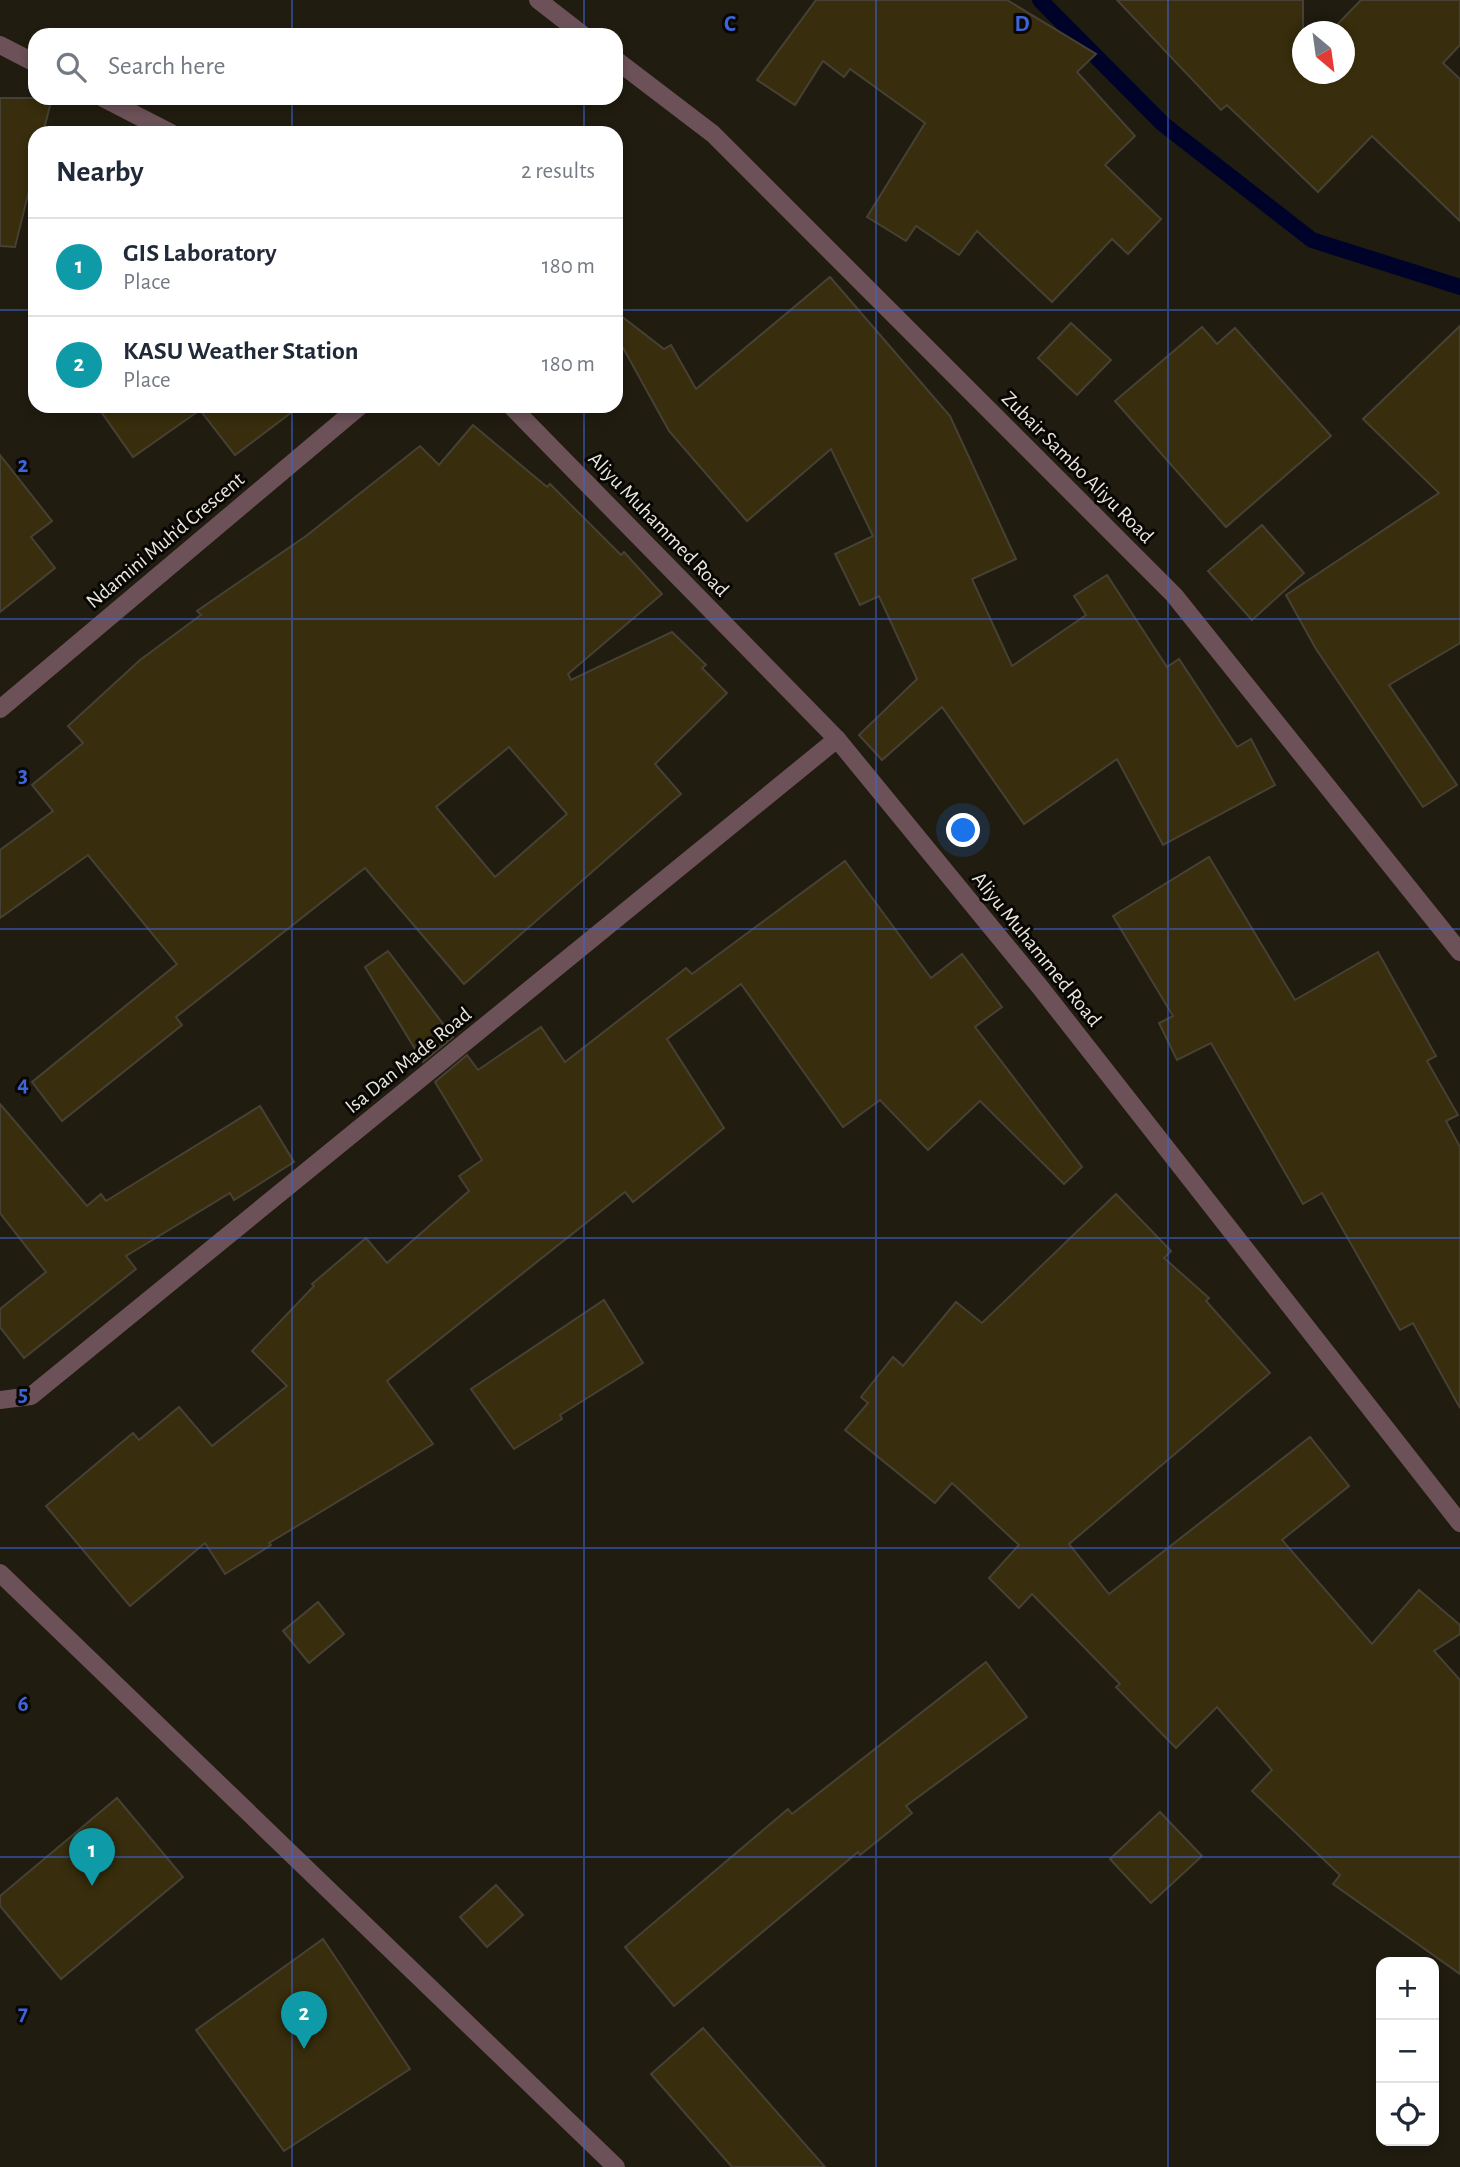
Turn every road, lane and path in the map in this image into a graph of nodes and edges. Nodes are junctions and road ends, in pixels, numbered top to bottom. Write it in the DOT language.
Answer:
graph roads {
  1 [pos="538,0"];
  2 [pos="574,28"];
  3 [pos="0,45"];
  4 [pos="28,59"];
  5 [pos="623,65"];
  6 [pos="117,105"];
  7 [pos="157,126"];
  8 [pos="352,413"];
  9 [pos="518,413"];
  10 [pos="0,709"];
  11 [pos="837,739"];
  12 [pos="1460,952"];
  13 [pos="0,1400"];
  14 [pos="1460,1523"];
  15 [pos="0,1573"];
  16 [pos="617,2167"];
  1 -- 2 [label="street"];
  3 -- 4 [label="street"];
  5 -- 12 [label="street, Zubair Sambo Aliyu Road"];
  6 -- 7 [label="street"];
  8 -- 10 [label="street, Ndamini Muh'd Crescent"];
  9 -- 11 [label="street, Aliyu Muhammed Road"];
  11 -- 13 [label="street, Isa Dan Made Road"];
  11 -- 14 [label="street, Aliyu Muhammed Road"];
  15 -- 16 [label="street"];
}
